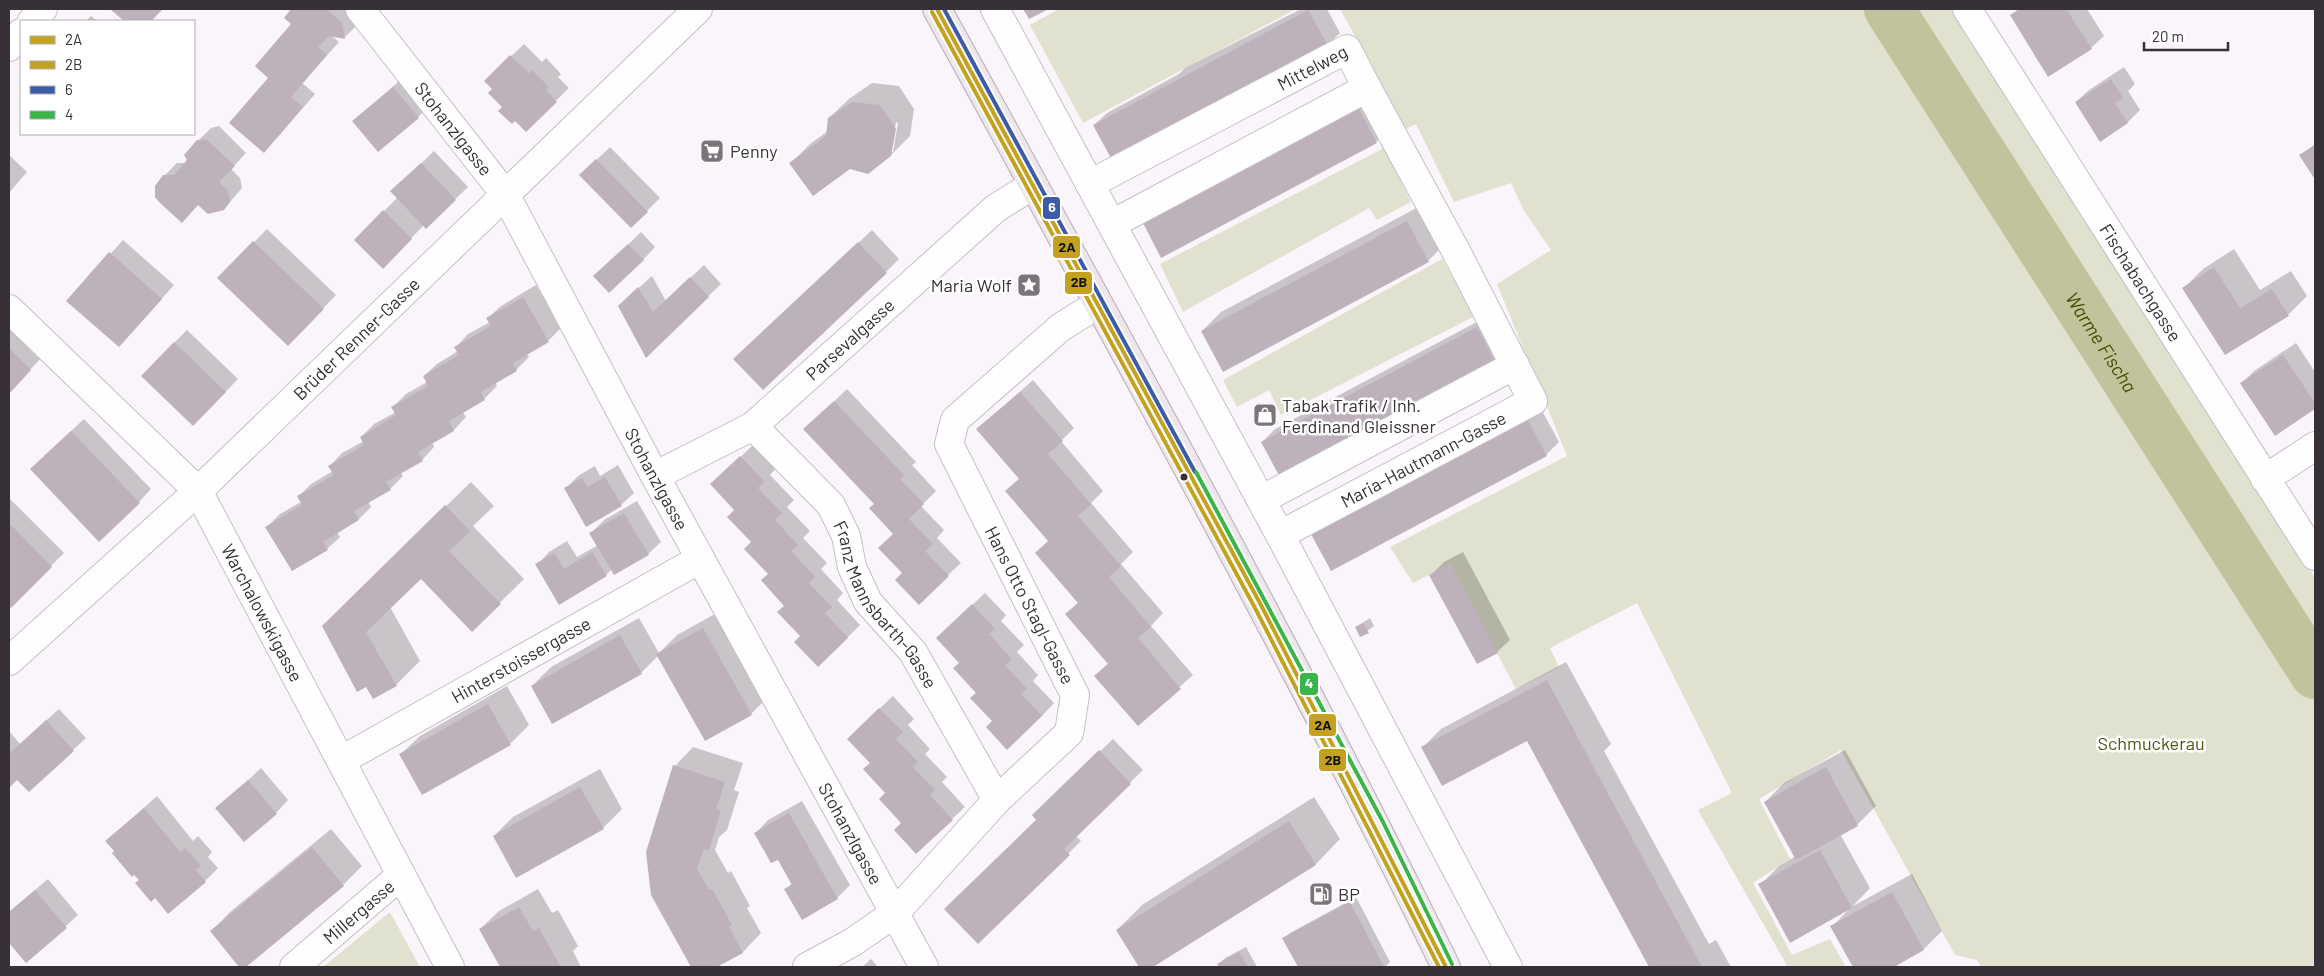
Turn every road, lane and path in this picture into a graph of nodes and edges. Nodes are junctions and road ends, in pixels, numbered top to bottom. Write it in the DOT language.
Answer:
graph roads {
  1 [pos="43,9"];
  2 [pos="360,9"];
  3 [pos="698,9"];
  4 [pos="937,9"];
  5 [pos="995,9"];
  6 [pos="1967,9"];
  7 [pos="33,20"];
  8 [pos="20,34"];
  9 [pos="9,47"];
  10 [pos="1367,88"];
  11 [pos="1090,184"];
  12 [pos="1033,185"];
  13 [pos="505,194"];
  14 [pos="1112,224"];
  15 [pos="1098,304"];
  16 [pos="9,308"];
  17 [pos="1515,365"];
  18 [pos="753,426"];
  19 [pos="2315,446"];
  20 [pos="655,476"];
  21 [pos="2265,479"];
  22 [pos="198,491"];
  23 [pos="1261,500"];
  24 [pos="1280,535"];
  25 [pos="2315,556"];
  26 [pos="700,559"];
  27 [pos="9,660"];
  28 [pos="342,760"];
  29 [pos="997,800"];
  30 [pos="401,875"];
  31 [pos="895,913"];
  32 [pos="294,967"];
  33 [pos="450,967"];
  34 [pos="807,967"];
  35 [pos="924,967"];
  36 [pos="1446,967"];
  37 [pos="1508,967"];
  1 -- 7 [label="street"];
  2 -- 13 [label="street, Stohanzlgasse"];
  3 -- 13 [label="street, Brüder Renner-Gasse"];
  4 -- 12 [label="main road"];
  5 -- 11 [label="street"];
  6 -- 21 [label="street, Fischabachgasse"];
  8 -- 9 [label="street"];
  10 -- 11 [label="street, Mittelweg"];
  10 -- 14 [label="street, Mittelweg"];
  10 -- 17 [label="street, Maria-Hautmann-Gasse"];
  11 -- 14 [label="street"];
  12 -- 15 [label="main road"];
  12 -- 18 [label="street, Parsevalgasse"];
  13 -- 20 [label="street, Stohanzlgasse"];
  13 -- 22 [label="street, Brüder Renner-Gasse"];
  14 -- 23 [label="street"];
  15 -- 29 [label="street, Hans Otto Stagl-Gasse"];
  15 -- 36 [label="main road"];
  16 -- 22 [label="street, Warchalowskigasse"];
  17 -- 23 [label="street"];
  17 -- 24 [label="street, Maria-Hautmann-Gasse"];
  18 -- 20 [label="street, Parsevalgasse"];
  18 -- 29 [label="street, Franz Mannsbarth-Gasse"];
  19 -- 21 [label="street"];
  20 -- 26 [label="street, Stohanzlgasse"];
  21 -- 25 [label="street, Fischabachgasse"];
  22 -- 27 [label="street, Brüder Renner-Gasse"];
  22 -- 28 [label="street, Warchalowskigasse"];
  23 -- 24 [label="street"];
  24 -- 37 [label="street"];
  26 -- 28 [label="street, Hinterstoissergasse"];
  26 -- 31 [label="street, Stohanzlgasse"];
  28 -- 30 [label="street, Warchalowskigasse"];
  29 -- 31 [label="street, Hans Otto Stagl-Gasse"];
  30 -- 32 [label="street, Millergasse"];
  30 -- 33 [label="street, Warchalowskigasse"];
  31 -- 34 [label="street, Hans Otto Stagl-Gasse"];
  31 -- 35 [label="street, Stohanzlgasse"];
}
